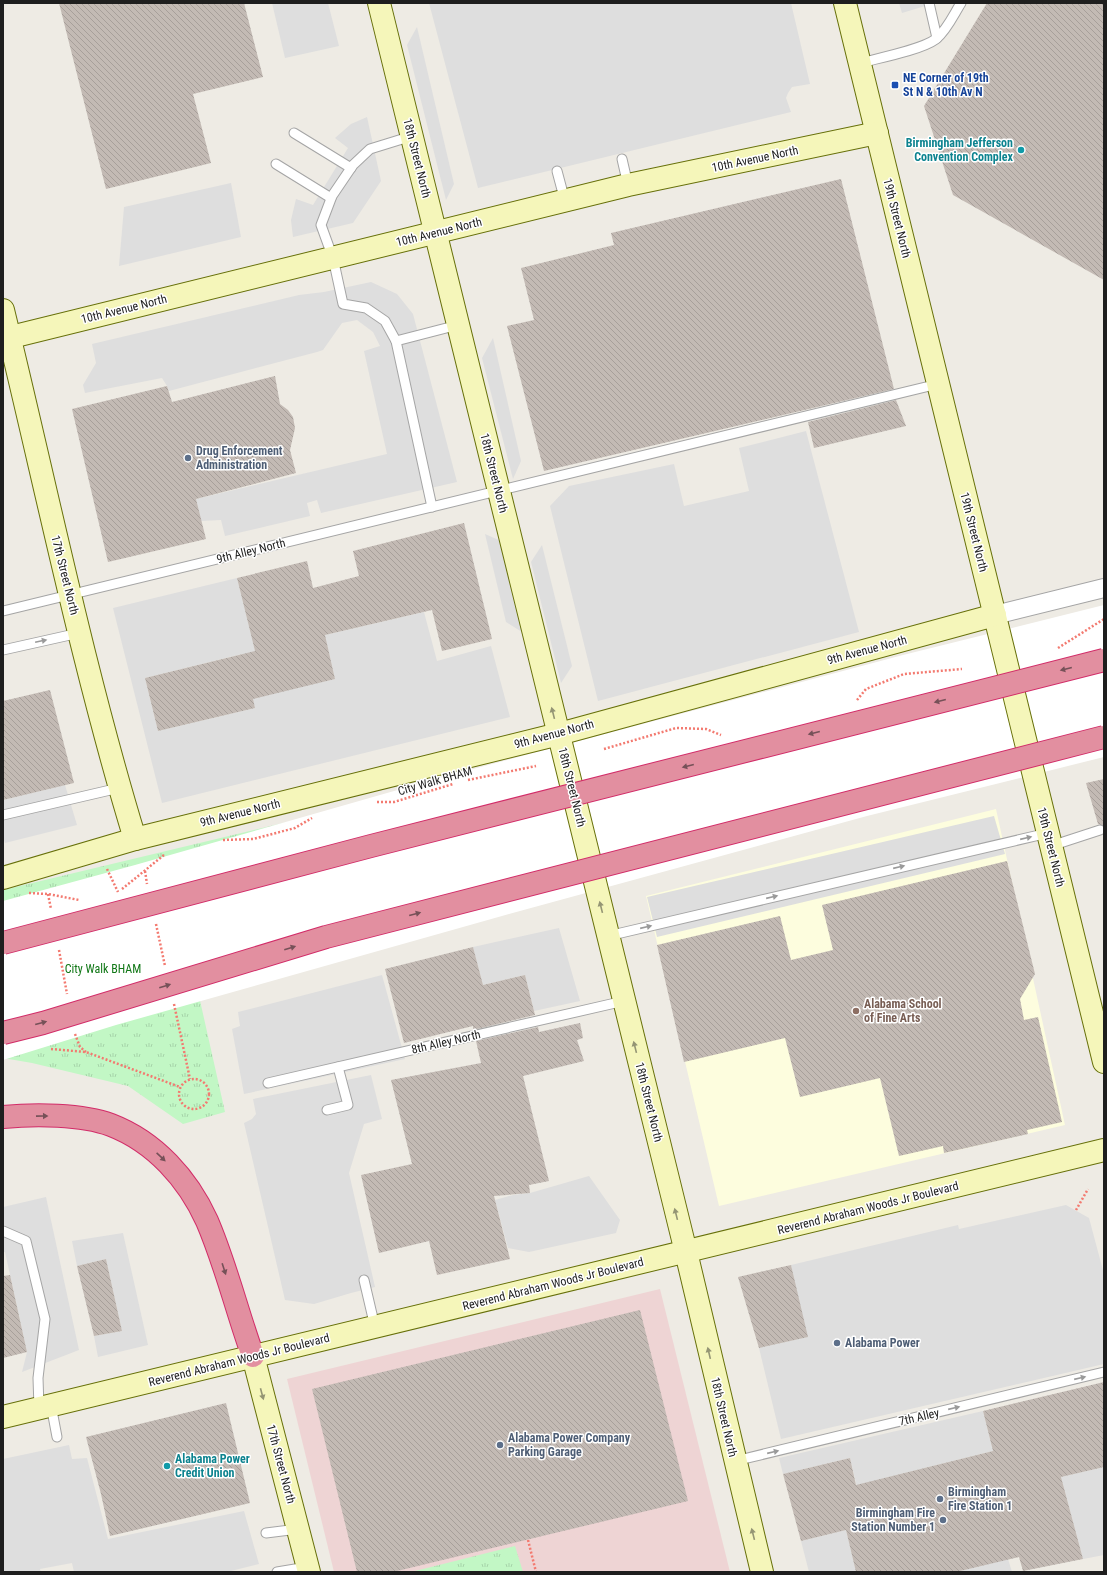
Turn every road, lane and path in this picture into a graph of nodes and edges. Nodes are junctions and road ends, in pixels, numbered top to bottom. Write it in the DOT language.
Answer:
graph roads {
  1 [pos="845,3"];
  2 [pos="929,3"];
  3 [pos="961,3"];
  4 [pos="383,4"];
  5 [pos="937,38"];
  6 [pos="860,63"];
  7 [pos="294,133"];
  8 [pos="877,134"];
  9 [pos="412,136"];
  10 [pos="622,159"];
  11 [pos="276,164"];
  12 [pos="351,168"];
  13 [pos="557,171"];
  14 [pos="628,185"];
  15 [pos="331,198"];
  16 [pos="565,201"];
  17 [pos="436,233"];
  18 [pos="332,258"];
  19 [pos="3,310"];
  20 [pos="458,326"];
  21 [pos="6,338"];
  22 [pos="396,341"];
  23 [pos="938,384"];
  24 [pos="498,491"];
  25 [pos="432,507"];
  26 [pos="1104,588"];
  27 [pos="70,594"];
  28 [pos="3,611"];
  29 [pos="995,615"];
  30 [pos="1104,619"];
  31 [pos="79,633"];
  32 [pos="1058,648"];
  33 [pos="3,650"];
  34 [pos="1104,660"];
  35 [pos="558,734"];
  36 [pos="1104,737"];
  37 [pos="536,766"];
  38 [pos="466,780"];
  39 [pos="459,782"];
  40 [pos="119,788"];
  41 [pos="372,802"];
  42 [pos="3,815"];
  43 [pos="315,816"];
  44 [pos="1100,830"];
  45 [pos="135,839"];
  46 [pos="1049,839"];
  47 [pos="217,840"];
  48 [pos="166,853"];
  49 [pos="106,867"];
  50 [pos="3,878"];
  51 [pos="118,892"];
  52 [pos="27,893"];
  53 [pos="48,894"];
  54 [pos="112,894"];
  55 [pos="85,901"];
  56 [pos="52,916"];
  57 [pos="608,936"];
  58 [pos="3,943"];
  59 [pos="58,946"];
  60 [pos="68,999"];
  61 [pos="624,1001"];
  62 [pos="74,1029"];
  63 [pos="3,1032"];
  64 [pos="51,1049"];
  65 [pos="86,1052"];
  66 [pos="1104,1062"];
  67 [pos="338,1067"];
  68 [pos="268,1083"];
  69 [pos="180,1087"];
  70 [pos="327,1110"];
  71 [pos="3,1117"];
  72 [pos="1104,1150"];
  73 [pos="1088,1188"];
  74 [pos="1076,1210"];
  75 [pos="3,1231"];
  76 [pos="686,1252"];
  77 [pos="364,1280"];
  78 [pos="375,1327"];
  79 [pos="253,1356"];
  80 [pos="1104,1372"];
  81 [pos="45,1407"];
  82 [pos="3,1417"];
  83 [pos="57,1437"];
  84 [pos="735,1461"];
  85 [pos="298,1529"];
  86 [pos="266,1534"];
  87 [pos="528,1540"];
  88 [pos="308,1569"];
  89 [pos="277,1572"];
  90 [pos="536,1572"];
  91 [pos="762,1572"];
  1 -- 6 [label="street, 19th Street North"];
  2 -- 5 [label="lane"];
  3 -- 5 [label="lane"];
  4 -- 9 [label="street, 18th Street North"];
  5 -- 6 [label="lane"];
  6 -- 8 [label="street, 19th Street North"];
  7 -- 12 [label="lane"];
  8 -- 14 [label="street, 10th Avenue North"];
  8 -- 23 [label="street, 19th Street North"];
  9 -- 12 [label="lane"];
  9 -- 17 [label="street, 18th Street North"];
  10 -- 14 [label="lane"];
  11 -- 15 [label="lane"];
  12 -- 15 [label="lane"];
  13 -- 16 [label="lane"];
  14 -- 16 [label="street, 10th Avenue North"];
  15 -- 18 [label="lane"];
  16 -- 17 [label="street, 10th Avenue North"];
  17 -- 18 [label="street, 10th Avenue North"];
  17 -- 20 [label="street, 18th Street North"];
  18 -- 21 [label="street, 10th Avenue North"];
  18 -- 22 [label="lane"];
  19 -- 21 [label="street, 17th Street North"];
  20 -- 22 [label="lane"];
  20 -- 24 [label="street, 18th Street North"];
  21 -- 27 [label="street, 17th Street North"];
  22 -- 25 [label="lane"];
  23 -- 24 [label="lane, 9th Alley North"];
  23 -- 29 [label="street, 19th Street North"];
  24 -- 25 [label="lane, 9th Alley North"];
  35 -- 24 [label="street, 18th Street North, one-way"];
  25 -- 27 [label="lane, 9th Alley North"];
  26 -- 29 [label="street, 9th Avenue North"];
  27 -- 28 [label="lane, 9th Alley North"];
  27 -- 31 [label="street, 17th Street North"];
  29 -- 35 [label="street, 9th Avenue North"];
  29 -- 46 [label="street, 19th Street North"];
  30 -- 32 [label="path"];
  33 -- 31 [label="lane, one-way"];
  31 -- 40 [label="street, 17th Street North"];
  34 -- 58 [label="highway, one-way, bridge"];
  35 -- 45 [label="street, 9th Avenue North"];
  57 -- 35 [label="street, 18th Street North, one-way"];
  63 -- 36 [label="highway, one-way, bridge"];
  37 -- 38 [label="path, City Walk BHAM"];
  39 -- 41 [label="path, City Walk BHAM"];
  40 -- 42 [label="lane"];
  40 -- 45 [label="street, 17th Street North"];
  43 -- 47 [label="path"];
  44 -- 46 [label="lane"];
  45 -- 50 [label="street, 9th Avenue North"];
  57 -- 46 [label="lane, one-way"];
  46 -- 66 [label="street, 19th Street North"];
  48 -- 51 [label="path"];
  49 -- 51 [label="path"];
  51 -- 54 [label="path"];
  52 -- 53 [label="path"];
  53 -- 55 [label="path"];
  53 -- 56 [label="path"];
  57 -- 61 [label="street, 18th Street North"];
  59 -- 60 [label="path"];
  61 -- 67 [label="lane, 8th Alley North"];
  76 -- 61 [label="street, 18th Street North, one-way"];
  62 -- 65 [label="path"];
  64 -- 65 [label="path"];
  65 -- 69 [label="path"];
  67 -- 68 [label="lane, 8th Alley North"];
  67 -- 70 [label="lane"];
  69 -- 69 [label="path"];
  71 -- 79 [label="highway, one-way"];
  72 -- 76 [label="street, Reverend Abraham Woods Jr Boulevard"];
  73 -- 74 [label="path"];
  75 -- 81 [label="lane"];
  76 -- 78 [label="street, Reverend Abraham Woods Jr Boulevard"];
  84 -- 76 [label="street, 18th Street North, one-way"];
  77 -- 78 [label="lane"];
  78 -- 79 [label="street, Reverend Abraham Woods Jr Boulevard"];
  79 -- 81 [label="street, Reverend Abraham Woods Jr Boulevard"];
  79 -- 85 [label="street, 17th Street North, one-way"];
  84 -- 80 [label="lane, 7th Alley, one-way"];
  81 -- 82 [label="street, Reverend Abraham Woods Jr Boulevard"];
  81 -- 83 [label="lane"];
  91 -- 84 [label="street, 18th Street North, one-way"];
  85 -- 86 [label="lane"];
  85 -- 88 [label="street, 17th Street North"];
  87 -- 90 [label="path"];
  88 -- 89 [label="lane"];
}
